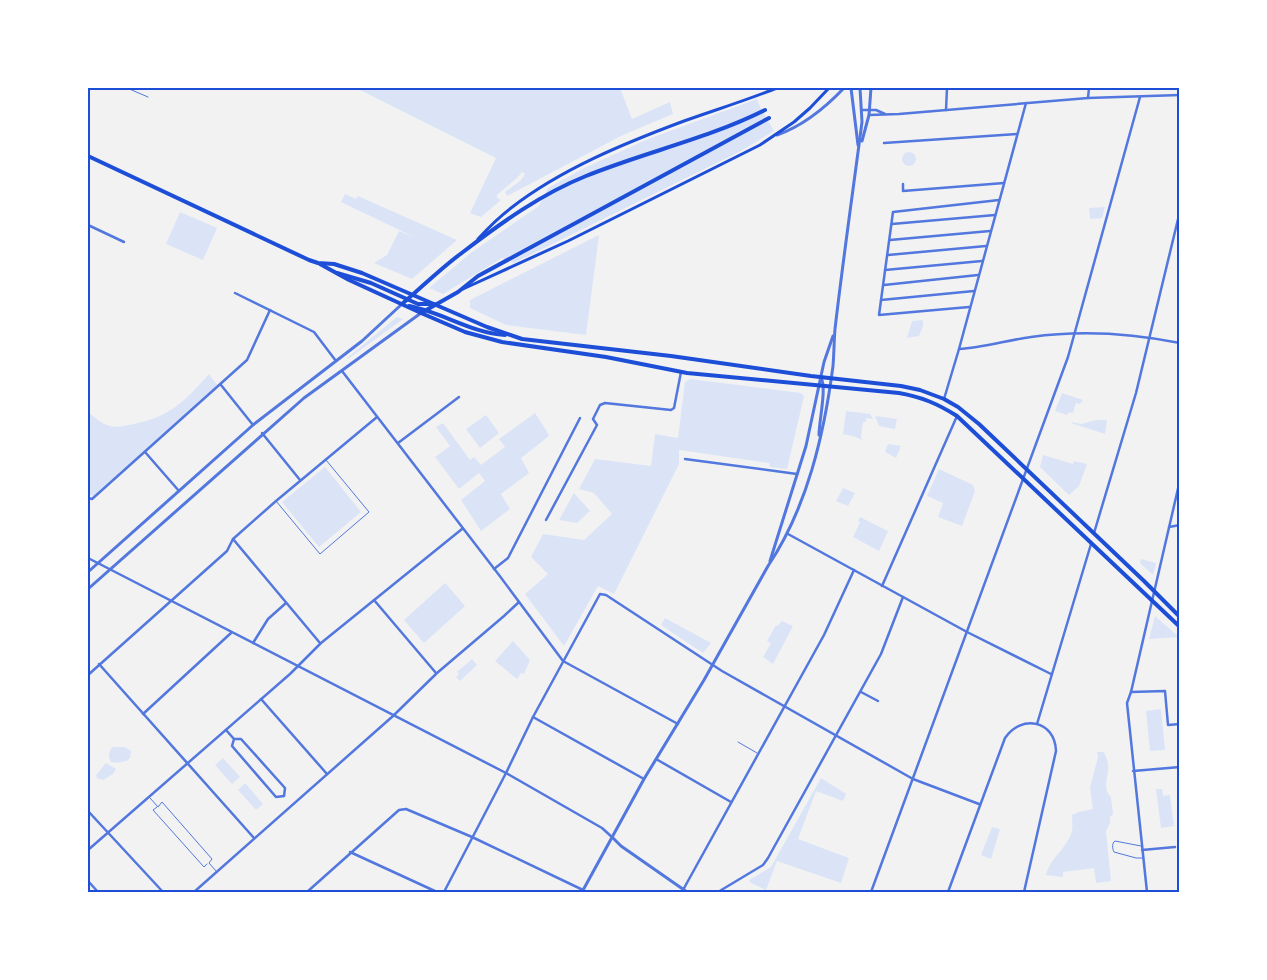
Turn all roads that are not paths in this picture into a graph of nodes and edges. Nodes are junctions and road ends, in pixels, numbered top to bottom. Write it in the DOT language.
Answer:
graph roads {
  1 [pos="127,88"];
  2 [pos="777,88"];
  3 [pos="829,88"];
  4 [pos="844,88"];
  5 [pos="851,88"];
  6 [pos="860,88"];
  7 [pos="871,88"];
  8 [pos="946,88"];
  9 [pos="1089,88"];
  10 [pos="1180,96"];
  11 [pos="148,97"];
  12 [pos="1140,97"];
  13 [pos="1088,98"];
  14 [pos="1026,103"];
  15 [pos="870,109"];
  16 [pos="764,110"];
  17 [pos="862,110"];
  18 [pos="946,110"];
  19 [pos="887,114"];
  20 [pos="869,115"];
  21 [pos="769,118"];
  22 [pos="1017,134"];
  23 [pos="776,135"];
  24 [pos="884,143"];
  25 [pos="858,151"];
  26 [pos="88,156"];
  27 [pos="1004,183"];
  28 [pos="903,184"];
  29 [pos="999,200"];
  30 [pos="1180,211"];
  31 [pos="995,215"];
  32 [pos="892,224"];
  33 [pos="88,225"];
  34 [pos="990,231"];
  35 [pos="889,240"];
  36 [pos="124,242"];
  37 [pos="470,246"];
  38 [pos="986,246"];
  39 [pos="887,255"];
  40 [pos="982,261"];
  41 [pos="318,263"];
  42 [pos="885,270"];
  43 [pos="333,272"];
  44 [pos="978,275"];
  45 [pos="884,285"];
  46 [pos="974,291"];
  47 [pos="458,292"];
  48 [pos="235,293"];
  49 [pos="414,294"];
  50 [pos="408,300"];
  51 [pos="881,300"];
  52 [pos="402,304"];
  53 [pos="436,304"];
  54 [pos="969,307"];
  55 [pos="427,309"];
  56 [pos="270,310"];
  57 [pos="421,313"];
  58 [pos="835,331"];
  59 [pos="1075,333"];
  60 [pos="510,335"];
  61 [pos="1150,337"];
  62 [pos="1180,343"];
  63 [pos="959,349"];
  64 [pos="336,362"];
  65 [pos="341,370"];
  66 [pos="681,371"];
  67 [pos="820,377"];
  68 [pos="831,379"];
  69 [pos="221,385"];
  70 [pos="819,386"];
  71 [pos="824,386"];
  72 [pos="830,387"];
  73 [pos="459,398"];
  74 [pos="944,399"];
  75 [pos="378,416"];
  76 [pos="957,416"];
  77 [pos="580,418"];
  78 [pos="254,424"];
  79 [pos="262,433"];
  80 [pos="398,443"];
  81 [pos="819,444"];
  82 [pos="145,452"];
  83 [pos="326,459"];
  84 [pos="685,459"];
  85 [pos="1028,469"];
  86 [pos="798,475"];
  87 [pos="300,480"];
  88 [pos="1024,480"];
  89 [pos="1180,480"];
  90 [pos="179,491"];
  91 [pos="88,498"];
  92 [pos="276,501"];
  93 [pos="546,520"];
  94 [pos="1180,525"];
  95 [pos="1169,527"];
  96 [pos="462,529"];
  97 [pos="781,530"];
  98 [pos="788,534"];
  99 [pos="1094,534"];
  100 [pos="233,539"];
  101 [pos="1092,544"];
  102 [pos="88,558"];
  103 [pos="97,563"];
  104 [pos="768,566"];
  105 [pos="494,569"];
  106 [pos="108,570"];
  107 [pos="854,570"];
  108 [pos="88,572"];
  109 [pos="882,586"];
  110 [pos="88,589"];
  111 [pos="1154,592"];
  112 [pos="903,597"];
  113 [pos="374,600"];
  114 [pos="1152,600"];
  115 [pos="171,601"];
  116 [pos="519,601"];
  117 [pos="286,602"];
  118 [pos="1180,617"];
  119 [pos="1180,627"];
  120 [pos="967,632"];
  121 [pos="231,633"];
  122 [pos="253,643"];
  123 [pos="321,643"];
  124 [pos="563,661"];
  125 [pos="99,664"];
  126 [pos="712,664"];
  127 [pos="296,666"];
  128 [pos="437,673"];
  129 [pos="1051,674"];
  130 [pos="88,675"];
  131 [pos="862,692"];
  132 [pos="1131,692"];
  133 [pos="262,699"];
  134 [pos="878,701"];
  135 [pos="784,706"];
  136 [pos="143,714"];
  137 [pos="393,716"];
  138 [pos="533,717"];
  139 [pos="678,724"];
  140 [pos="1037,724"];
  141 [pos="1180,724"];
  142 [pos="226,730"];
  143 [pos="837,736"];
  144 [pos="234,739"];
  145 [pos="738,742"];
  146 [pos="758,753"];
  147 [pos="656,760"];
  148 [pos="187,763"];
  149 [pos="1180,767"];
  150 [pos="1133,771"];
  151 [pos="506,773"];
  152 [pos="327,774"];
  153 [pos="644,779"];
  154 [pos="912,779"];
  155 [pos="149,797"];
  156 [pos="731,802"];
  157 [pos="979,804"];
  158 [pos="158,807"];
  159 [pos="88,811"];
  160 [pos="108,833"];
  161 [pos="472,836"];
  162 [pos="254,838"];
  163 [pos="613,838"];
  164 [pos="1175,847"];
  165 [pos="1142,848"];
  166 [pos="88,850"];
  167 [pos="350,852"];
  168 [pos="1143,858"];
  169 [pos="208,863"];
  170 [pos="217,872"];
  171 [pos="88,881"];
  172 [pos="683,890"];
  173 [pos="582,891"];
  174 [pos="98,892"];
  175 [pos="163,892"];
  176 [pos="194,892"];
  177 [pos="307,892"];
  178 [pos="437,892"];
  179 [pos="444,892"];
  180 [pos="687,892"];
  181 [pos="718,892"];
  182 [pos="871,892"];
  183 [pos="948,892"];
  184 [pos="1024,892"];
  185 [pos="1147,892"];
  1 -- 11 [label="lane"];
  2 -- 37 [label="main road"];
  3 -- 23 [label="main road"];
  4 -- 23 [label="street"];
  5 -- 25 [label="street"];
  6 -- 17 [label="street"];
  7 -- 15 [label="street"];
  8 -- 18 [label="street"];
  9 -- 13 [label="street"];
  10 -- 12 [label="street"];
  12 -- 13 [label="street"];
  12 -- 59 [label="street"];
  13 -- 14 [label="street"];
  14 -- 18 [label="street"];
  14 -- 22 [label="street"];
  15 -- 17 [label="street"];
  15 -- 19 [label="street"];
  15 -- 20 [label="street"];
  16 -- 37 [label="main road"];
  17 -- 25 [label="street"];
  18 -- 19 [label="street"];
  19 -- 20 [label="street"];
  20 -- 25 [label="street"];
  21 -- 47 [label="main road"];
  22 -- 24 [label="street"];
  22 -- 27 [label="street"];
  23 -- 47 [label="main road"];
  25 -- 58 [label="street"];
  26 -- 41 [label="main road"];
  27 -- 28 [label="street"];
  27 -- 29 [label="street"];
  29 -- 31 [label="street"];
  29 -- 32 [label="street"];
  30 -- 61 [label="street"];
  31 -- 32 [label="street"];
  31 -- 34 [label="street"];
  32 -- 35 [label="street"];
  33 -- 36 [label="street"];
  34 -- 35 [label="street"];
  34 -- 38 [label="street"];
  35 -- 39 [label="street"];
  37 -- 49 [label="main road"];
  38 -- 39 [label="street"];
  38 -- 40 [label="street"];
  39 -- 42 [label="street"];
  40 -- 42 [label="street"];
  40 -- 44 [label="street"];
  41 -- 43 [label="main road"];
  41 -- 49 [label="main road"];
  42 -- 45 [label="street"];
  43 -- 50 [label="main road"];
  43 -- 52 [label="main road"];
  44 -- 45 [label="street"];
  44 -- 46 [label="street"];
  45 -- 51 [label="street"];
  46 -- 51 [label="street"];
  46 -- 54 [label="street"];
  47 -- 53 [label="main road"];
  48 -- 56 [label="street"];
  49 -- 50 [label="main road"];
  49 -- 53 [label="main road"];
  50 -- 52 [label="main road"];
  50 -- 53 [label="main road"];
  51 -- 54 [label="street"];
  52 -- 55 [label="main road"];
  52 -- 57 [label="main road"];
  52 -- 64 [label="street"];
  53 -- 55 [label="main road"];
  53 -- 60 [label="main road"];
  54 -- 63 [label="street"];
  55 -- 57 [label="main road"];
  55 -- 60 [label="main road"];
  56 -- 64 [label="street"];
  56 -- 69 [label="street"];
  57 -- 65 [label="street"];
  57 -- 66 [label="main road"];
  58 -- 67 [label="street"];
  58 -- 68 [label="street"];
  59 -- 61 [label="street"];
  59 -- 63 [label="street"];
  59 -- 85 [label="street"];
  60 -- 67 [label="main road"];
  61 -- 62 [label="street"];
  61 -- 99 [label="street"];
  63 -- 74 [label="street"];
  64 -- 78 [label="street"];
  65 -- 75 [label="street"];
  65 -- 79 [label="street"];
  66 -- 70 [label="main road"];
  66 -- 93 [label="street"];
  67 -- 68 [label="main road"];
  67 -- 70 [label="street"];
  67 -- 71 [label="street"];
  68 -- 72 [label="street"];
  68 -- 74 [label="main road"];
  69 -- 78 [label="street"];
  69 -- 82 [label="street"];
  70 -- 71 [label="main road"];
  70 -- 86 [label="street"];
  71 -- 72 [label="main road"];
  71 -- 81 [label="street"];
  72 -- 76 [label="main road"];
  72 -- 81 [label="street"];
  73 -- 80 [label="street"];
  74 -- 85 [label="main road"];
  75 -- 80 [label="street"];
  75 -- 83 [label="street"];
  76 -- 88 [label="main road"];
  76 -- 109 [label="street"];
  77 -- 105 [label="street"];
  78 -- 90 [label="street"];
  79 -- 87 [label="street"];
  79 -- 106 [label="street"];
  80 -- 96 [label="street"];
  81 -- 98 [label="street"];
  82 -- 90 [label="street"];
  82 -- 91 [label="street"];
  83 -- 87 [label="street"];
  83 -- 92 [label="lane"];
  84 -- 86 [label="street"];
  85 -- 88 [label="street"];
  85 -- 99 [label="main road"];
  86 -- 97 [label="street"];
  87 -- 92 [label="street"];
  88 -- 101 [label="main road"];
  88 -- 120 [label="street"];
  89 -- 95 [label="street"];
  90 -- 103 [label="street"];
  92 -- 100 [label="street"];
  94 -- 95 [label="street"];
  95 -- 111 [label="street"];
  96 -- 105 [label="street"];
  96 -- 113 [label="street"];
  97 -- 98 [label="street"];
  97 -- 104 [label="street"];
  98 -- 104 [label="street"];
  98 -- 107 [label="street"];
  99 -- 111 [label="main road"];
  100 -- 115 [label="street"];
  100 -- 117 [label="street"];
  101 -- 114 [label="main road"];
  101 -- 129 [label="street"];
  102 -- 103 [label="street"];
  103 -- 106 [label="street"];
  103 -- 108 [label="street"];
  104 -- 126 [label="street"];
  105 -- 116 [label="street"];
  106 -- 110 [label="street"];
  106 -- 115 [label="street"];
  107 -- 109 [label="street"];
  107 -- 135 [label="street"];
  109 -- 112 [label="street"];
  111 -- 114 [label="street"];
  111 -- 118 [label="main road"];
  112 -- 120 [label="street"];
  112 -- 131 [label="street"];
  113 -- 123 [label="street"];
  113 -- 128 [label="street"];
  114 -- 119 [label="main road"];
  114 -- 132 [label="street"];
  115 -- 121 [label="street"];
  115 -- 125 [label="street"];
  116 -- 124 [label="street"];
  116 -- 128 [label="street"];
  117 -- 122 [label="street"];
  117 -- 123 [label="street"];
  120 -- 129 [label="street"];
  120 -- 154 [label="street"];
  121 -- 122 [label="street"];
  121 -- 136 [label="street"];
  122 -- 127 [label="street"];
  123 -- 127 [label="street"];
  124 -- 126 [label="street"];
  124 -- 138 [label="street"];
  124 -- 139 [label="street"];
  125 -- 130 [label="street"];
  125 -- 136 [label="street"];
  126 -- 135 [label="street"];
  126 -- 139 [label="street"];
  127 -- 133 [label="street"];
  127 -- 137 [label="street"];
  128 -- 137 [label="street"];
  129 -- 140 [label="street"];
  131 -- 134 [label="street"];
  131 -- 143 [label="street"];
  132 -- 141 [label="street"];
  132 -- 150 [label="street"];
  133 -- 142 [label="street"];
  133 -- 152 [label="street"];
  135 -- 143 [label="street"];
  135 -- 146 [label="street"];
  136 -- 148 [label="street"];
  137 -- 151 [label="street"];
  137 -- 152 [label="street"];
  138 -- 151 [label="street"];
  138 -- 153 [label="street"];
  139 -- 147 [label="street"];
  140 -- 157 [label="street"];
  140 -- 184 [label="street"];
  142 -- 144 [label="street"];
  142 -- 148 [label="street"];
  143 -- 154 [label="street"];
  143 -- 181 [label="street"];
  144 -- 144 [label="street"];
  145 -- 146 [label="lane"];
  146 -- 156 [label="street"];
  147 -- 153 [label="street"];
  147 -- 156 [label="street"];
  148 -- 155 [label="street"];
  148 -- 162 [label="street"];
  149 -- 150 [label="street"];
  150 -- 165 [label="street"];
  151 -- 161 [label="street"];
  151 -- 163 [label="street"];
  152 -- 162 [label="street"];
  153 -- 163 [label="street"];
  154 -- 157 [label="street"];
  154 -- 182 [label="street"];
  155 -- 158 [label="lane"];
  155 -- 160 [label="street"];
  156 -- 172 [label="street"];
  157 -- 183 [label="street"];
  158 -- 169 [label="lane"];
  158 -- 169 [label="lane"];
  159 -- 160 [label="street"];
  160 -- 166 [label="street"];
  160 -- 175 [label="street"];
  161 -- 167 [label="street"];
  161 -- 173 [label="street"];
  161 -- 179 [label="street"];
  162 -- 170 [label="street"];
  163 -- 172 [label="street"];
  163 -- 173 [label="street"];
  164 -- 165 [label="street"];
  165 -- 168 [label="street"];
  165 -- 168 [label="lane"];
  167 -- 177 [label="street"];
  167 -- 178 [label="street"];
  168 -- 185 [label="street"];
  169 -- 170 [label="lane"];
  170 -- 176 [label="street"];
  171 -- 174 [label="street"];
  172 -- 180 [label="street"];
}
